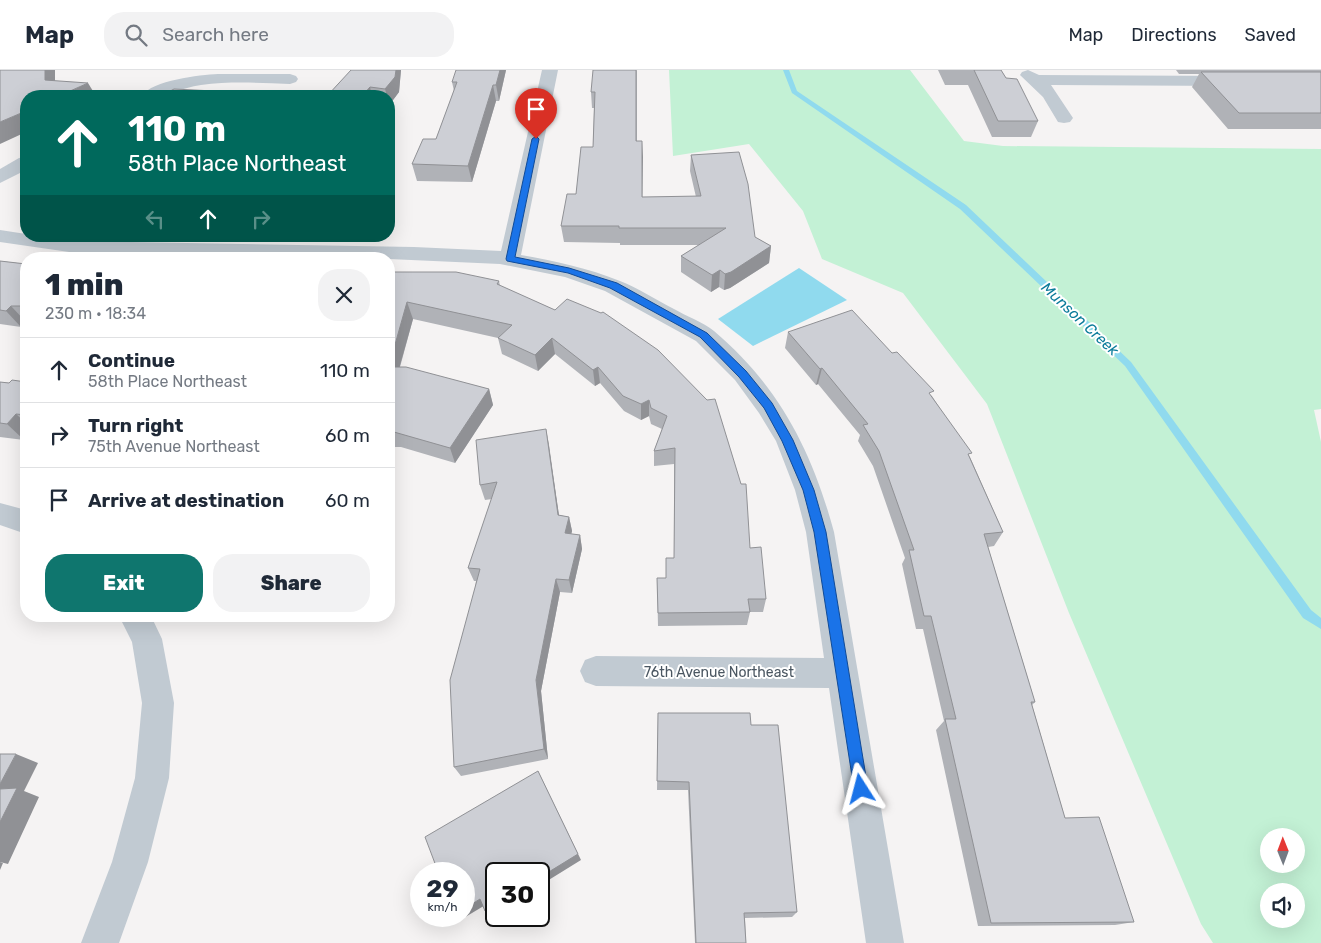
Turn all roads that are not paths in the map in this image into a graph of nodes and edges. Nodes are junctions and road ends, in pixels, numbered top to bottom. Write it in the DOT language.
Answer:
graph roads {
  1 [pos="550,70"];
  2 [pos="1020,70"];
  3 [pos="290,79"];
  4 [pos="1036,80"];
  5 [pos="1246,81"];
  6 [pos="166,90"];
  7 [pos="1064,118"];
  8 [pos="20,165"];
  9 [pos="0,176"];
  10 [pos="0,236"];
  11 [pos="20,239"];
  12 [pos="41,242"];
  13 [pos="358,252"];
  14 [pos="395,253"];
  15 [pos="510,259"];
  16 [pos="0,514"];
  17 [pos="20,520"];
  18 [pos="141,628"];
  19 [pos="596,671"];
  20 [pos="843,674"];
  21 [pos="100,943"];
  22 [pos="885,943"];
  1 -- 15 [label="street"];
  2 -- 4 [label="street"];
  3 -- 6 [label="street"];
  4 -- 5 [label="street"];
  4 -- 7 [label="street"];
  8 -- 9 [label="street"];
  10 -- 11 [label="street"];
  12 -- 13 [label="street"];
  14 -- 15 [label="street"];
  15 -- 20 [label="street"];
  16 -- 17 [label="street"];
  18 -- 21 [label="street"];
  19 -- 20 [label="street, 76th Avenue Northeast"];
  20 -- 22 [label="street"];
}
